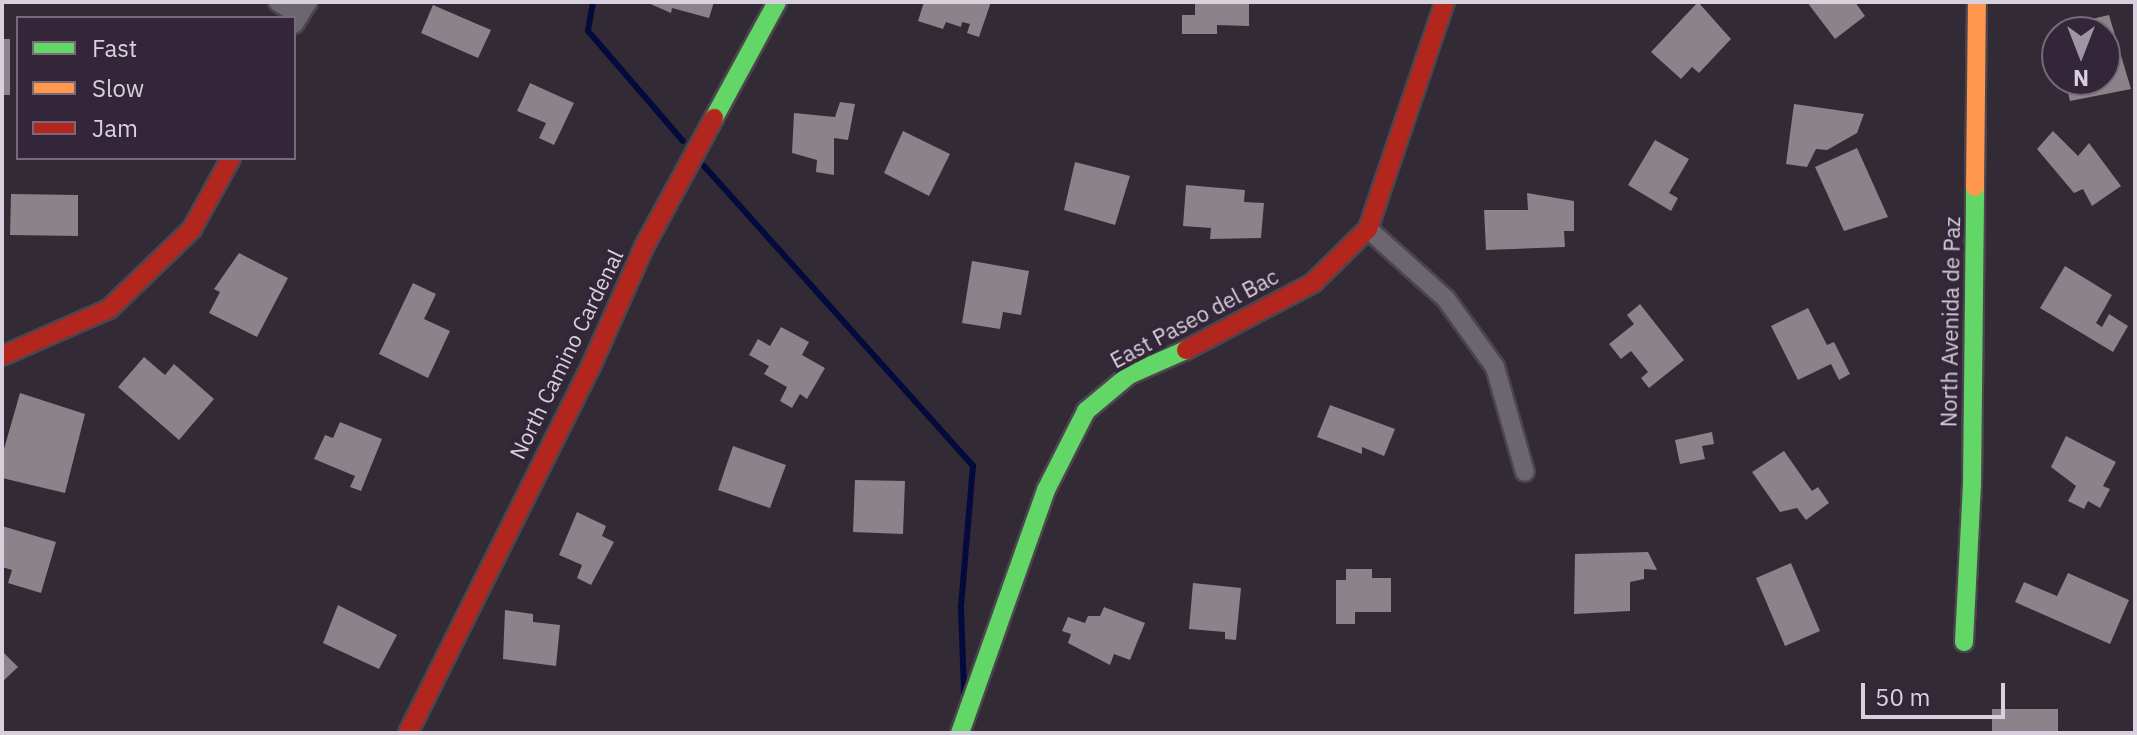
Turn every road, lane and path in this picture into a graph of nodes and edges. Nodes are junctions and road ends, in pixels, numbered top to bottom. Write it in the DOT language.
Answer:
graph roads {
  1 [pos="278,2"];
  2 [pos="777,2"];
  3 [pos="1445,2"];
  4 [pos="1977,2"];
  5 [pos="300,14"];
  6 [pos="230,160"];
  7 [pos="1368,229"];
  8 [pos="2,356"];
  9 [pos="1525,472"];
  10 [pos="1964,642"];
  11 [pos="408,733"];
  12 [pos="960,733"];
  1 -- 5 [label="street"];
  2 -- 11 [label="street, North Camino Cardenal"];
  3 -- 7 [label="street, East Paseo del Bac"];
  4 -- 10 [label="street, North Avenida de Paz"];
  6 -- 8 [label="street"];
  7 -- 9 [label="street"];
  7 -- 12 [label="street, East Paseo del Bac"];
}
